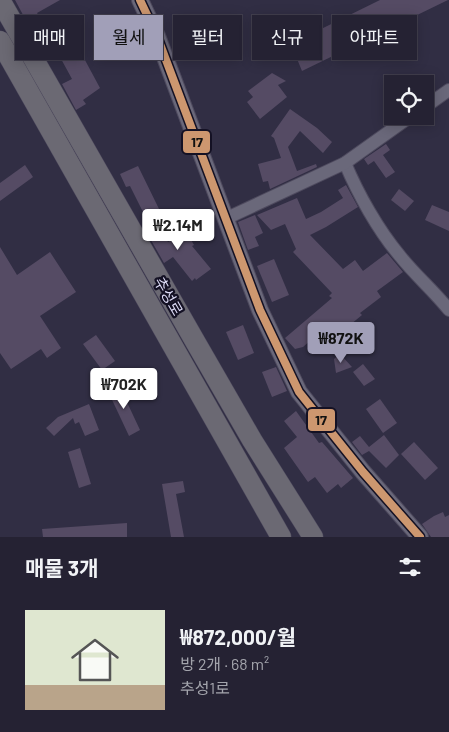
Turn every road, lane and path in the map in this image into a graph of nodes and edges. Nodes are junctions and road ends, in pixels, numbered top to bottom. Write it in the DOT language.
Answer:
graph roads {
  1 [pos="0,0"];
  2 [pos="140,0"];
  3 [pos="0,41"];
  4 [pos="449,90"];
  5 [pos="434,101"];
  6 [pos="399,125"];
  7 [pos="345,164"];
  8 [pos="225,219"];
  9 [pos="449,310"];
  10 [pos="280,537"];
  11 [pos="313,537"];
  12 [pos="420,537"];
  1 -- 11 [label="main road, 추성로"];
  2 -- 8 [label="street"];
  3 -- 10 [label="main road, 추성로"];
  4 -- 5 [label="street"];
  6 -- 7 [label="street"];
  7 -- 8 [label="street"];
  7 -- 9 [label="street"];
  8 -- 12 [label="street"];
}
